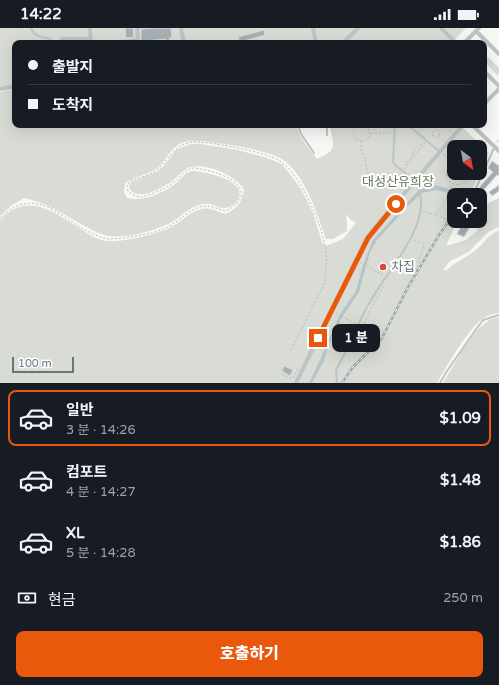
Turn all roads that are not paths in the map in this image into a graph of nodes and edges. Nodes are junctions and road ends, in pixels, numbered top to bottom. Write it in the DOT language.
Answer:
graph roads {
  1 [pos="31,28"];
  2 [pos="90,28"];
  3 [pos="137,28"];
  4 [pos="181,28"];
  5 [pos="313,28"];
  6 [pos="358,28"];
  7 [pos="441,28"];
  8 [pos="478,30"];
  9 [pos="51,39"];
  10 [pos="62,39"];
  11 [pos="76,40"];
  12 [pos="90,40"];
  13 [pos="138,40"];
  14 [pos="183,40"];
  15 [pos="315,40"];
  16 [pos="346,40"];
  17 [pos="453,40"];
  18 [pos="467,40"];
  19 [pos="487,40"];
  20 [pos="487,40"];
  21 [pos="499,54"];
  22 [pos="487,74"];
  23 [pos="12,86"];
  24 [pos="499,87"];
  25 [pos="0,88"];
  26 [pos="487,99"];
  27 [pos="299,128"];
  28 [pos="326,128"];
  29 [pos="395,128"];
  30 [pos="412,128"];
  31 [pos="460,128"];
  32 [pos="475,128"];
  33 [pos="327,135"];
  34 [pos="495,147"];
  35 [pos="499,151"];
  36 [pos="440,152"];
  37 [pos="314,153"];
  38 [pos="415,182"];
  39 [pos="476,188"];
  40 [pos="499,315"];
  41 [pos="296,383"];
  42 [pos="337,383"];
  43 [pos="440,383"];
  1 -- 9 [label="lane"];
  2 -- 12 [label="street"];
  3 -- 13 [label="street"];
  4 -- 14 [label="street"];
  5 -- 15 [label="street"];
  6 -- 16 [label="street"];
  7 -- 17 [label="street"];
  8 -- 18 [label="street"];
  8 -- 20 [label="street"];
  10 -- 11 [label="street"];
  19 -- 21 [label="street"];
  22 -- 24 [label="street"];
  23 -- 25 [label="street"];
  24 -- 26 [label="street"];
  27 -- 37 [label="lane"];
  28 -- 33 [label="lane"];
  29 -- 38 [label="lane"];
  30 -- 36 [label="lane"];
  31 -- 36 [label="street"];
  32 -- 34 [label="street"];
  34 -- 35 [label="street"];
  34 -- 39 [label="lane"];
  36 -- 38 [label="street"];
  38 -- 41 [label="street"];
  38 -- 42 [label="lane"];
  40 -- 43 [label="lane"];
}
